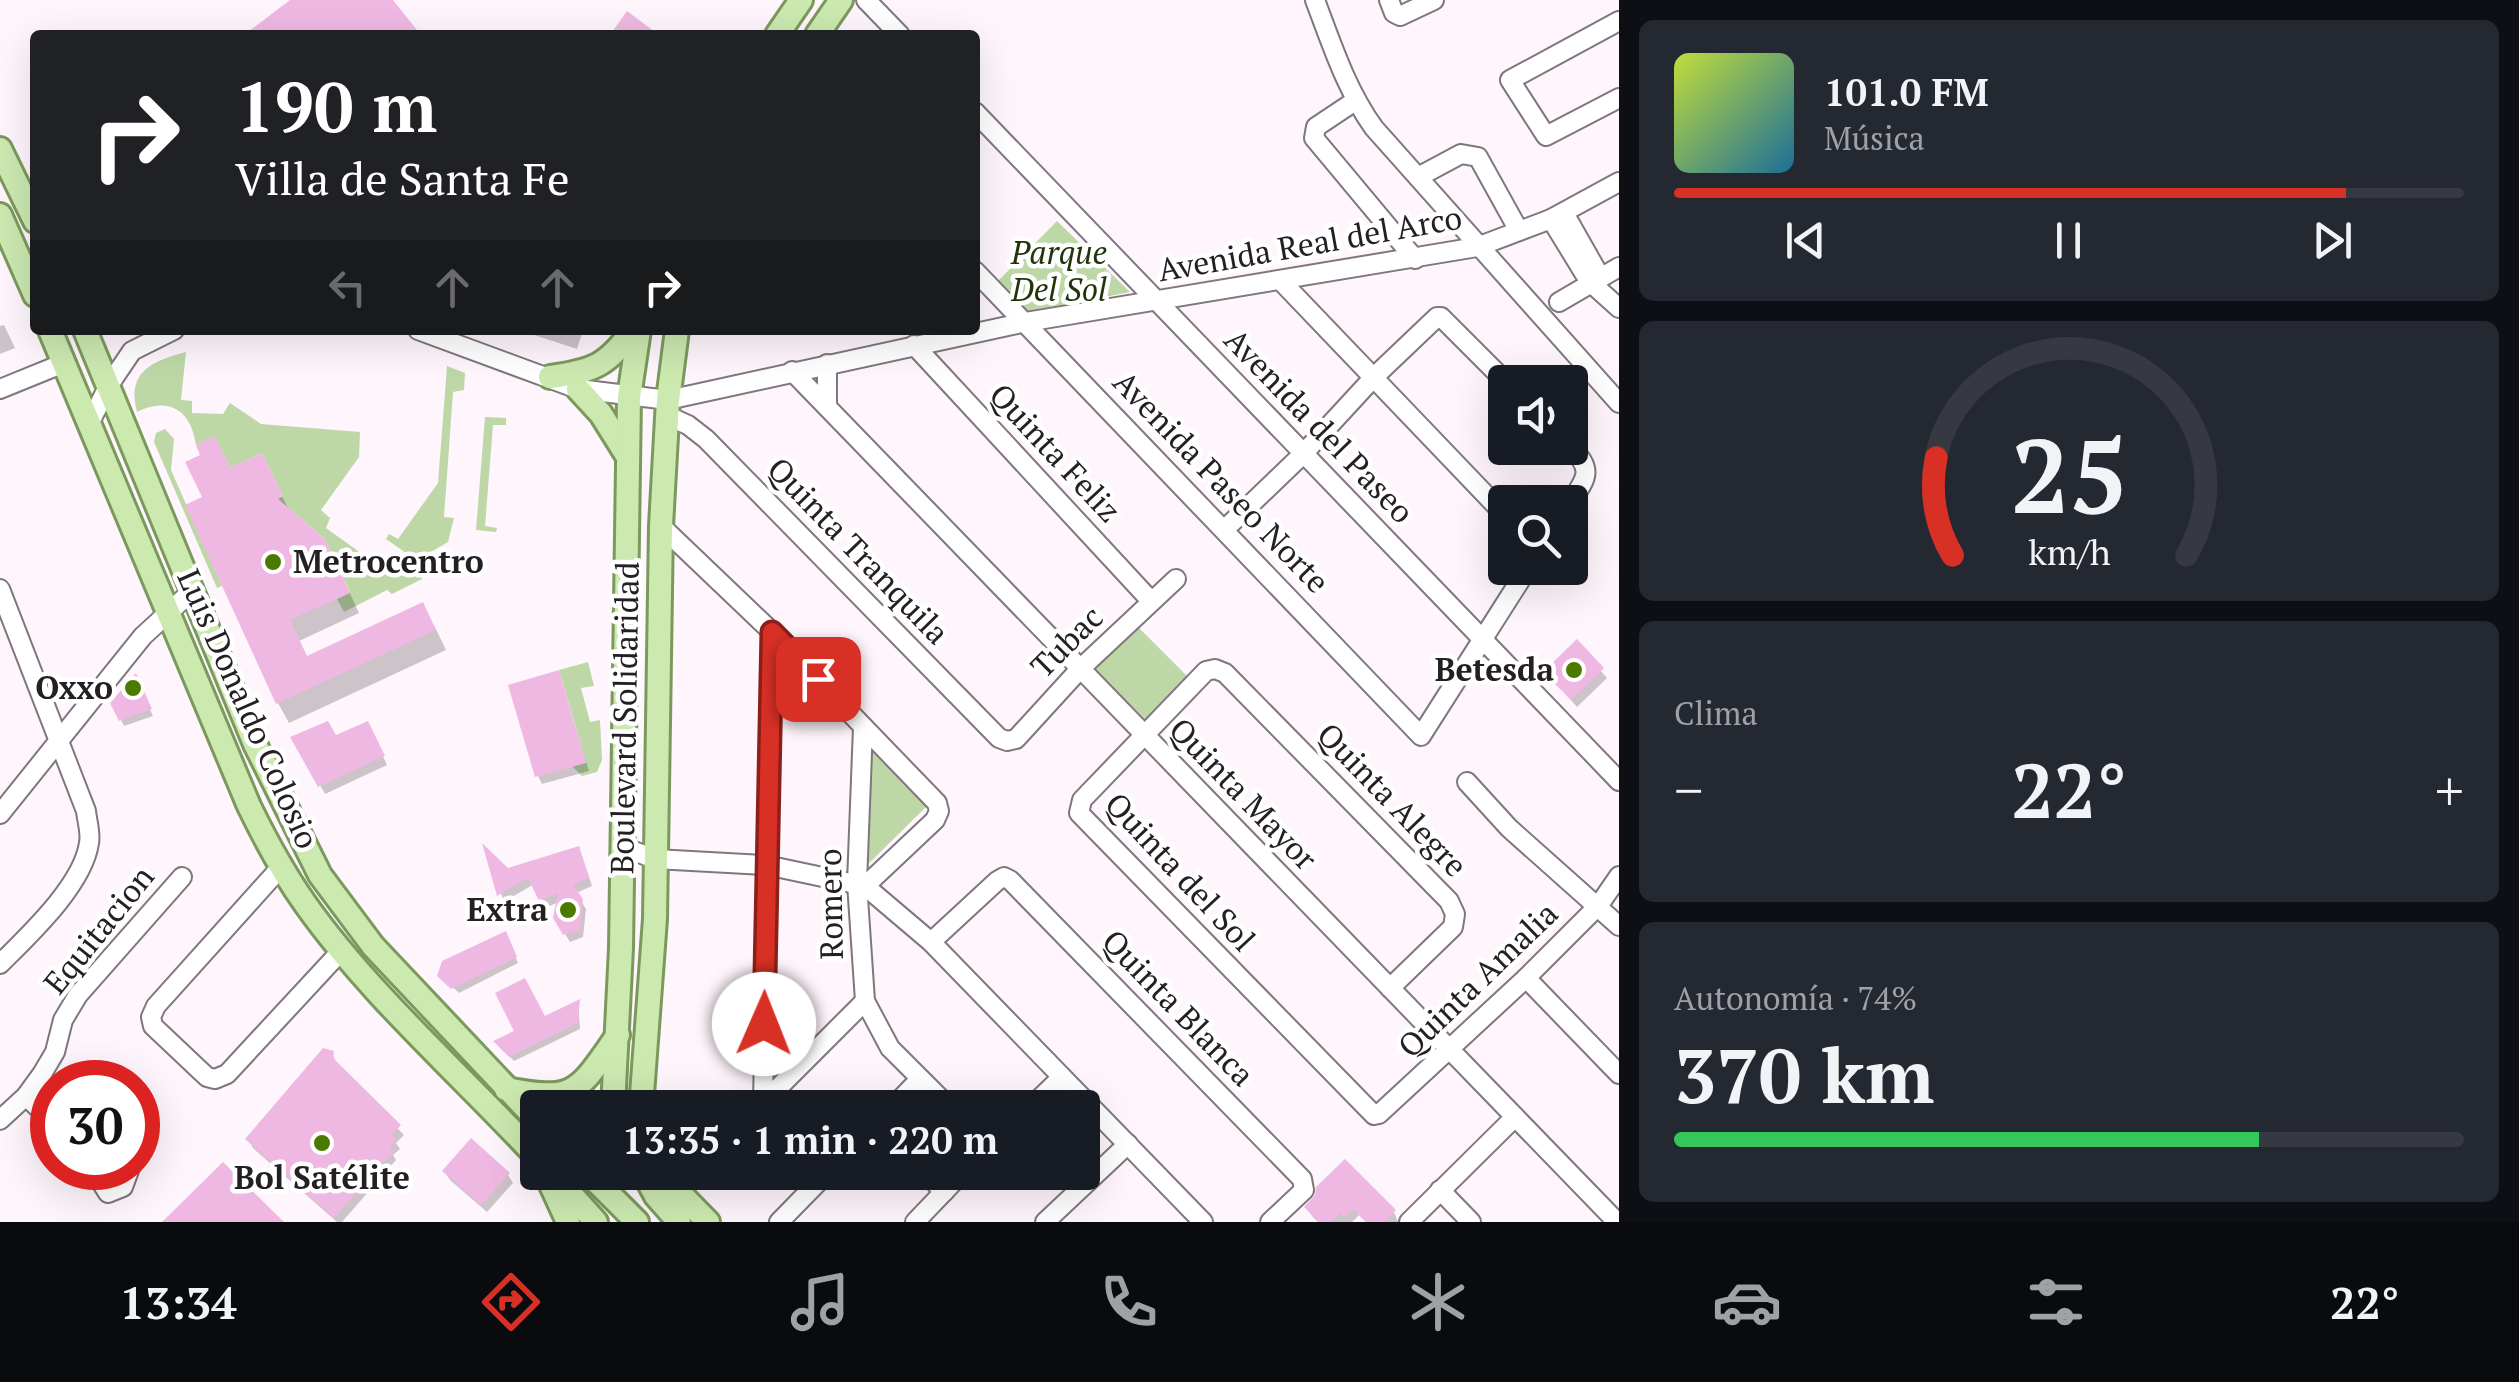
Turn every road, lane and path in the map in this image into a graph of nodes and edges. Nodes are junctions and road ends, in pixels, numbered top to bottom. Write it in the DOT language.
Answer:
graph roads {
  1 [pos="801,0"];
  2 [pos="842,0"];
  3 [pos="866,0"];
  4 [pos="1315,0"];
  5 [pos="1389,0"];
  6 [pos="1434,0"];
  7 [pos="1616,28"];
  8 [pos="780,30"];
  9 [pos="821,30"];
  10 [pos="895,30"];
  11 [pos="1619,98"];
  12 [pos="1355,101"];
  13 [pos="980,117"];
  14 [pos="0,150"];
  15 [pos="1418,177"];
  16 [pos="1619,182"];
  17 [pos="30,211"];
  18 [pos="0,215"];
  19 [pos="1558,216"];
  20 [pos="1519,230"];
  21 [pos="1476,246"];
  22 [pos="8,253"];
  23 [pos="1415,259"];
  24 [pos="1619,267"];
  25 [pos="980,276"];
  26 [pos="1282,281"];
  27 [pos="1597,283"];
  28 [pos="30,286"];
  29 [pos="1158,302"];
  30 [pos="1558,302"];
  31 [pos="1619,308"];
  32 [pos="1026,322"];
  33 [pos="980,332"];
  34 [pos="52,335"];
  35 [pos="88,335"];
  36 [pos="164,335"];
  37 [pos="432,335"];
  38 [pos="631,335"];
  39 [pos="635,335"];
  40 [pos="675,335"];
  41 [pos="965,335"];
  42 [pos="914,346"];
  43 [pos="64,363"];
  44 [pos="827,364"];
  45 [pos="1489,365"];
  46 [pos="792,371"];
  47 [pos="550,376"];
  48 [pos="1374,377"];
  49 [pos="108,386"];
  50 [pos="0,389"];
  51 [pos="578,389"];
  52 [pos="696,392"];
  53 [pos="629,397"];
  54 [pos="1619,403"];
  55 [pos="668,408"];
  56 [pos="827,408"];
  57 [pos="90,424"];
  58 [pos="700,434"];
  59 [pos="1304,454"];
  60 [pos="628,456"];
  61 [pos="1488,497"];
  62 [pos="661,526"];
  63 [pos="1225,529"];
  64 [pos="1176,578"];
  65 [pos="1518,585"];
  66 [pos="192,591"];
  67 [pos="1151,601"];
  68 [pos="2,602"];
  69 [pos="168,614"];
  70 [pos="772,632"];
  71 [pos="1484,640"];
  72 [pos="1080,669"];
  73 [pos="1206,671"];
  74 [pos="864,727"];
  75 [pos="1143,734"];
  76 [pos="999,738"];
  77 [pos="59,739"];
  78 [pos="1619,781"];
  79 [pos="1467,782"];
  80 [pos="0,814"];
  81 [pos="623,847"];
  82 [pos="654,860"];
  83 [pos="766,865"];
  84 [pos="281,868"];
  85 [pos="1619,876"];
  86 [pos="182,877"];
  87 [pos="861,884"];
  88 [pos="1599,906"];
  89 [pos="1619,926"];
  90 [pos="932,942"];
  91 [pos="342,950"];
  92 [pos="0,964"];
  93 [pos="1526,978"];
  94 [pos="1390,988"];
  95 [pos="864,1001"];
  96 [pos="618,1035"];
  97 [pos="1450,1049"];
  98 [pos="50,1060"];
  99 [pos="1619,1074"];
  100 [pos="1062,1077"];
  101 [pos="920,1078"];
  102 [pos="506,1088"];
  103 [pos="30,1090"];
  104 [pos="613,1090"];
  105 [pos="642,1090"];
  106 [pos="761,1090"];
  107 [pos="776,1090"];
  108 [pos="909,1090"];
  109 [pos="932,1090"];
  110 [pos="1049,1090"];
  111 [pos="520,1103"];
  112 [pos="1370,1113"];
  113 [pos="1515,1117"];
  114 [pos="0,1120"];
  115 [pos="520,1139"];
  116 [pos="1128,1144"];
  117 [pos="555,1190"];
  118 [pos="566,1190"];
  119 [pos="597,1190"];
  120 [pos="608,1190"];
  121 [pos="634,1190"];
  122 [pos="653,1190"];
  123 [pos="676,1190"];
  124 [pos="810,1190"];
  125 [pos="1440,1190"];
  126 [pos="944,1192"];
  127 [pos="1053,1219"];
  128 [pos="1617,1219"];
  129 [pos="632,1220"];
  130 [pos="568,1222"];
  131 [pos="597,1222"];
  132 [pos="680,1222"];
  133 [pos="708,1222"];
  134 [pos="778,1222"];
  135 [pos="915,1222"];
  136 [pos="1202,1222"];
  137 [pos="1270,1222"];
  138 [pos="1409,1222"];
  139 [pos="1470,1222"];
  1 -- 8 [label="main road"];
  2 -- 9 [label="main road"];
  3 -- 10 [label="street"];
  4 -- 12 [label="street"];
  5 -- 6 [label="street"];
  7 -- 11 [label="street"];
  12 -- 15 [label="street"];
  12 -- 23 [label="street"];
  13 -- 29 [label="street, Avenida del Paseo"];
  14 -- 17 [label="main road"];
  15 -- 20 [label="street"];
  15 -- 21 [label="street"];
  16 -- 19 [label="street, Avenida Real del Arco"];
  18 -- 22 [label="main road"];
  19 -- 20 [label="street, Avenida Real del Arco"];
  19 -- 27 [label="street"];
  20 -- 21 [label="street, Avenida Real del Arco"];
  21 -- 23 [label="street, Avenida Real del Arco"];
  21 -- 54 [label="street"];
  22 -- 28 [label="main road"];
  23 -- 26 [label="street, Avenida Real del Arco"];
  24 -- 27 [label="street"];
  25 -- 32 [label="street, Avenida Paseo Norte"];
  26 -- 29 [label="street, Avenida Real del Arco"];
  26 -- 48 [label="street"];
  27 -- 30 [label="street"];
  27 -- 31 [label="street"];
  29 -- 32 [label="street, Avenida Real del Arco"];
  29 -- 59 [label="street, Avenida del Paseo"];
  32 -- 33 [label="street, Avenida Real del Arco"];
  32 -- 63 [label="street, Avenida Paseo Norte"];
  34 -- 43 [label="main road, Luis Donaldo Colosio"];
  35 -- 49 [label="main road, Luis Donaldo Colosio"];
  36 -- 49 [label="street"];
  37 -- 47 [label="street, Avenida Real del Arco"];
  38 -- 47 [label="main road"];
  39 -- 53 [label="main road, Boulevard Solidaridad"];
  40 -- 55 [label="main road, Boulevard Solidaridad"];
  41 -- 42 [label="street, Avenida Real del Arco"];
  42 -- 44 [label="street, Avenida Real del Arco"];
  42 -- 67 [label="street, Quinta Feliz"];
  43 -- 50 [label="street"];
  43 -- 57 [label="main road, Luis Donaldo Colosio"];
  44 -- 46 [label="street, Avenida Real del Arco"];
  44 -- 56 [label="street"];
  45 -- 48 [label="street"];
  46 -- 52 [label="street, Avenida Real del Arco"];
  46 -- 56 [label="street, Quinta Mayor"];
  47 -- 51 [label="street, Avenida Real del Arco"];
  48 -- 59 [label="street"];
  48 -- 61 [label="street"];
  49 -- 57 [label="street"];
  49 -- 66 [label="main road, Luis Donaldo Colosio"];
  51 -- 53 [label="street, Avenida Real del Arco"];
  51 -- 60 [label="main road"];
  52 -- 55 [label="street, Avenida Real del Arco"];
  52 -- 58 [label="street"];
  53 -- 55 [label="street, Avenida Real del Arco"];
  53 -- 60 [label="main road, Boulevard Solidaridad"];
  55 -- 58 [label="street, Quinta Tranquila"];
  55 -- 62 [label="main road, Boulevard Solidaridad"];
  56 -- 72 [label="street, Quinta Mayor"];
  57 -- 69 [label="main road, Luis Donaldo Colosio"];
  58 -- 76 [label="street, Quinta Tranquila"];
  59 -- 63 [label="street"];
  59 -- 71 [label="street, Avenida del Paseo"];
  60 -- 81 [label="main road, Boulevard Solidaridad"];
  62 -- 70 [label="street"];
  62 -- 82 [label="main road, Boulevard Solidaridad"];
  63 -- 71 [label="street, Avenida Paseo Norte"];
  64 -- 67 [label="street, Tubac"];
  65 -- 71 [label="street"];
  66 -- 69 [label="street"];
  66 -- 102 [label="main road, Luis Donaldo Colosio"];
  67 -- 72 [label="street, Tubac"];
  68 -- 77 [label="street"];
  69 -- 77 [label="street"];
  69 -- 84 [label="main road, Luis Donaldo Colosio"];
  70 -- 74 [label="street"];
  70 -- 83 [label="street"];
  71 -- 78 [label="street, Avenida del Paseo"];
  72 -- 75 [label="street, Quinta Mayor"];
  72 -- 76 [label="street, Tubac"];
  73 -- 75 [label="street, Quinta del Sol"];
  73 -- 94 [label="street, Quinta Alegre"];
  74 -- 87 [label="street, Romero"];
  74 -- 87 [label="street"];
  75 -- 94 [label="street, Quinta Mayor"];
  75 -- 112 [label="street, Quinta del Sol"];
  77 -- 80 [label="street"];
  77 -- 92 [label="street"];
  79 -- 88 [label="street"];
  81 -- 82 [label="street"];
  81 -- 96 [label="main road, Boulevard Solidaridad"];
  82 -- 83 [label="street"];
  82 -- 105 [label="main road, Boulevard Solidaridad"];
  83 -- 87 [label="street"];
  83 -- 106 [label="street"];
  84 -- 91 [label="main road, Luis Donaldo Colosio"];
  84 -- 91 [label="street"];
  85 -- 88 [label="street, Quinta Amalia"];
  86 -- 98 [label="street, Equitacion"];
  87 -- 90 [label="street"];
  87 -- 95 [label="street, Romero"];
  88 -- 89 [label="street"];
  88 -- 93 [label="street, Quinta Amalia"];
  90 -- 100 [label="street"];
  90 -- 137 [label="street, Quinta Blanca"];
  91 -- 115 [label="main road, Luis Donaldo Colosio"];
  93 -- 97 [label="street, Quinta Amalia"];
  93 -- 99 [label="street"];
  94 -- 97 [label="street, Quinta Mayor"];
  95 -- 101 [label="street, Romero"];
  95 -- 107 [label="street"];
  96 -- 102 [label="main road"];
  96 -- 104 [label="main road, Boulevard Solidaridad"];
  97 -- 112 [label="street, Quinta Amalia"];
  97 -- 113 [label="street, Quinta Mayor"];
  100 -- 110 [label="street"];
  100 -- 116 [label="street"];
  101 -- 108 [label="street"];
  101 -- 109 [label="street, Romero"];
  102 -- 111 [label="main road, Luis Donaldo Colosio"];
  103 -- 114 [label="street, Equitacion"];
  113 -- 125 [label="street"];
  113 -- 128 [label="street, Quinta Mayor"];
  116 -- 127 [label="street"];
  116 -- 136 [label="street"];
  117 -- 130 [label="main road"];
  118 -- 131 [label="main road"];
  119 -- 131 [label="main road"];
  120 -- 129 [label="main road"];
  121 -- 129 [label="main road"];
  122 -- 132 [label="main road"];
  123 -- 133 [label="main road"];
  124 -- 134 [label="street"];
  125 -- 138 [label="street"];
  125 -- 139 [label="street"];
  126 -- 135 [label="street"];
}
